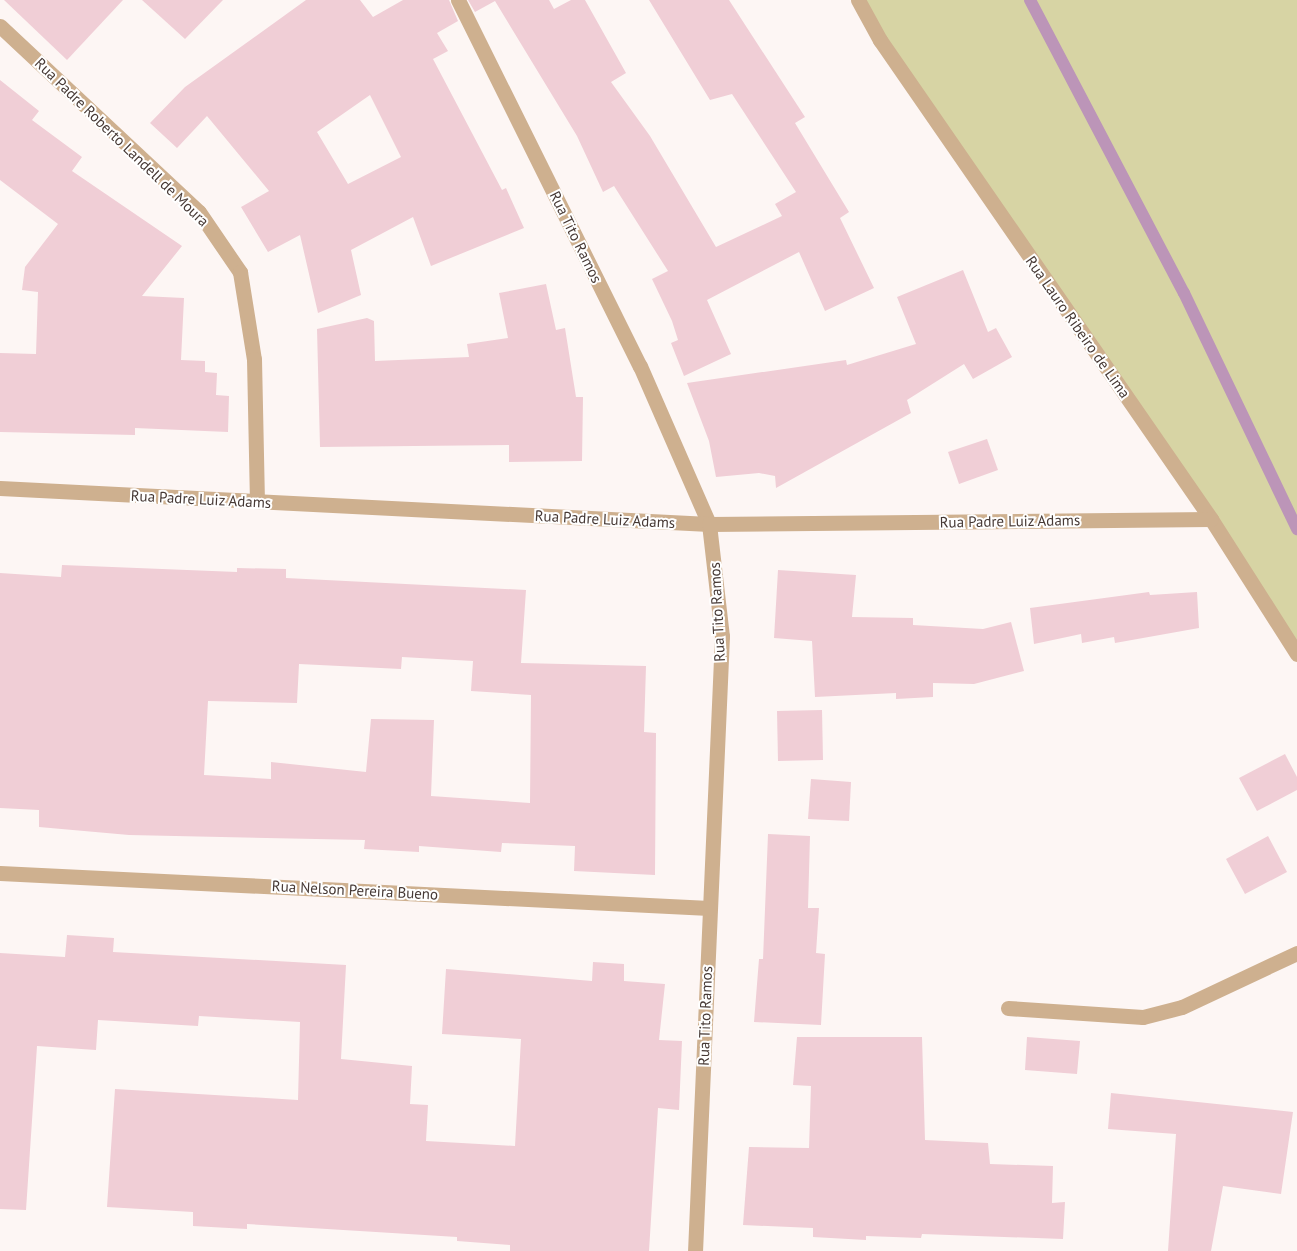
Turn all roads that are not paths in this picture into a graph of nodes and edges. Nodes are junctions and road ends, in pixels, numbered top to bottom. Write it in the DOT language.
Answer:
graph roads {
  1 [pos="458,0"];
  2 [pos="858,0"];
  3 [pos="0,26"];
  4 [pos="0,488"];
  5 [pos="257,502"];
  6 [pos="1211,519"];
  7 [pos="709,524"];
  8 [pos="1297,654"];
  9 [pos="0,872"];
  10 [pos="710,908"];
  11 [pos="1297,953"];
  12 [pos="1008,1008"];
  13 [pos="695,1251"];
  1 -- 7 [label="street, Rua Tito Ramos"];
  2 -- 6 [label="street, Rua Lauro Ribeiro de Lima"];
  3 -- 5 [label="street, Rua Padre Roberto Landell de Moura"];
  4 -- 5 [label="street, Rua Padre Luiz Adams"];
  5 -- 7 [label="street, Rua Padre Luiz Adams"];
  6 -- 7 [label="street, Rua Padre Luiz Adams"];
  6 -- 8 [label="street, Rua Lauro Ribeiro de Lima"];
  7 -- 10 [label="street, Rua Tito Ramos"];
  9 -- 10 [label="street, Rua Nelson Pereira Bueno"];
  10 -- 13 [label="street, Rua Tito Ramos"];
  11 -- 12 [label="street"];
}
